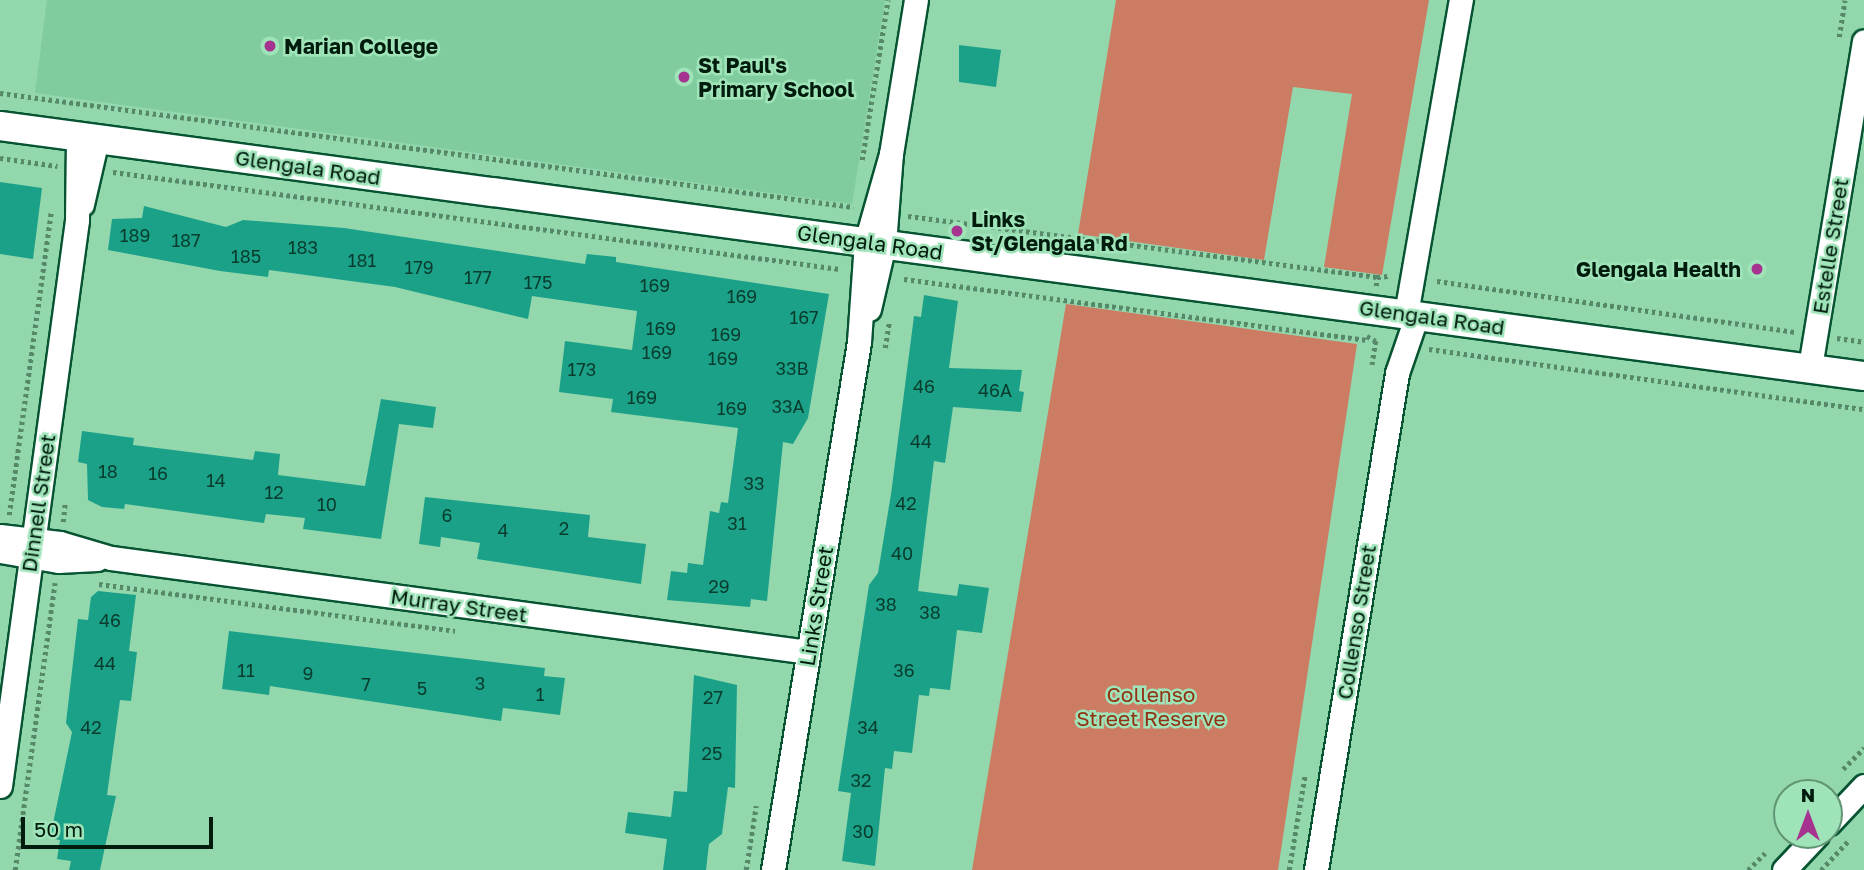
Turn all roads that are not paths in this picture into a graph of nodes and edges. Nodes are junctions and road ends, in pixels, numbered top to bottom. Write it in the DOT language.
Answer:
graph roads {
  1 [pos="916,0"];
  2 [pos="1461,0"];
  3 [pos="1864,41"];
  4 [pos="0,126"];
  5 [pos="88,138"];
  6 [pos="875,243"];
  7 [pos="1406,314"];
  8 [pos="1810,367"];
  9 [pos="1864,376"];
  10 [pos="0,536"];
  11 [pos="0,551"];
  12 [pos="31,557"];
  13 [pos="808,652"];
  14 [pos="0,786"];
  15 [pos="1864,786"];
  16 [pos="1843,808"];
  17 [pos="1804,849"];
  18 [pos="773,870"];
  19 [pos="1316,870"];
  20 [pos="1784,870"];
  1 -- 6 [label="street, Links Street"];
  2 -- 7 [label="street, Collenso Street"];
  3 -- 8 [label="street, Estelle Street"];
  4 -- 5 [label="street, Glengala Road"];
  5 -- 6 [label="street, Glengala Road"];
  5 -- 12 [label="street, Dinnell Street"];
  6 -- 7 [label="street, Glengala Road"];
  6 -- 13 [label="street, Links Street"];
  7 -- 8 [label="street, Glengala Road"];
  7 -- 19 [label="street, Collenso Street"];
  8 -- 9 [label="street, Glengala Road"];
  10 -- 12 [label="street, Murray Street"];
  11 -- 12 [label="street, Murray Street"];
  12 -- 13 [label="street, Murray Street"];
  12 -- 14 [label="street, Dinnell Street"];
  13 -- 18 [label="street, Links Street"];
  15 -- 16 [label="street"];
  17 -- 20 [label="street"];
}
